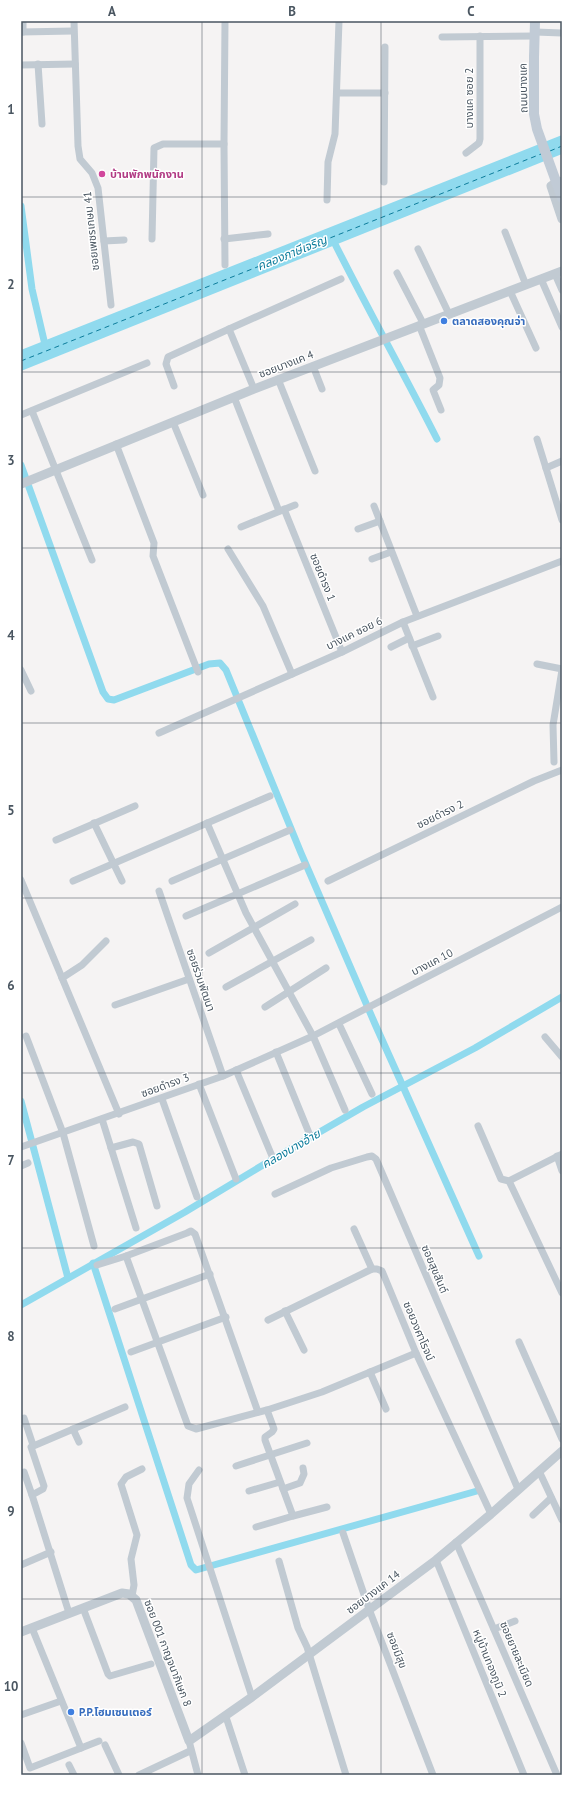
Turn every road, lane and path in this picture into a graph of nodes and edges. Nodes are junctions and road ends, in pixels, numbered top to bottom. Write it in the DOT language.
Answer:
graph roads {
  1 [pos="23,21"];
  2 [pos="74,21"];
  3 [pos="225,21"];
  4 [pos="339,21"];
  5 [pos="535,21"];
  6 [pos="73,31"];
  7 [pos="22,32"];
  8 [pos="562,33"];
  9 [pos="535,34"];
  10 [pos="480,36"];
  11 [pos="442,37"];
  12 [pos="385,48"];
  13 [pos="21,64"];
  14 [pos="38,64"];
  15 [pos="75,64"];
  16 [pos="337,93"];
  17 [pos="385,93"];
  18 [pos="42,124"];
  19 [pos="224,144"];
  20 [pos="466,153"];
  21 [pos="384,182"];
  22 [pos="562,182"];
  23 [pos="562,198"];
  24 [pos="327,200"];
  25 [pos="562,219"];
  26 [pos="505,232"];
  27 [pos="268,234"];
  28 [pos="152,239"];
  29 [pos="224,239"];
  30 [pos="124,240"];
  31 [pos="104,241"];
  32 [pos="418,248"];
  33 [pos="225,265"];
  34 [pos="398,273"];
  35 [pos="559,273"];
  36 [pos="341,279"];
  37 [pos="541,279"];
  38 [pos="526,286"];
  39 [pos="562,290"];
  40 [pos="510,292"];
  41 [pos="111,305"];
  42 [pos="449,314"];
  43 [pos="421,324"];
  44 [pos="562,327"];
  45 [pos="229,329"];
  46 [pos="536,348"];
  47 [pos="147,363"];
  48 [pos="313,366"];
  49 [pos="278,380"];
  50 [pos="174,386"];
  51 [pos="254,389"];
  52 [pos="322,389"];
  53 [pos="234,397"];
  54 [pos="441,410"];
  55 [pos="32,411"];
  56 [pos="21,415"];
  57 [pos="173,422"];
  58 [pos="537,439"];
  59 [pos="116,444"];
  60 [pos="562,461"];
  61 [pos="546,468"];
  62 [pos="56,469"];
  63 [pos="315,471"];
  64 [pos="21,484"];
  65 [pos="203,495"];
  66 [pos="296,505"];
  67 [pos="374,506"];
  68 [pos="282,510"];
  69 [pos="562,520"];
  70 [pos="380,521"];
  71 [pos="241,527"];
  72 [pos="358,529"];
  73 [pos="228,549"];
  74 [pos="391,552"];
  75 [pos="372,559"];
  76 [pos="92,560"];
  77 [pos="562,561"];
  78 [pos="417,616"];
  79 [pos="403,622"];
  80 [pos="438,636"];
  81 [pos="409,638"];
  82 [pos="412,646"];
  83 [pos="391,647"];
  84 [pos="342,652"];
  85 [pos="537,664"];
  86 [pos="21,670"];
  87 [pos="562,670"];
  88 [pos="198,672"];
  89 [pos="292,674"];
  90 [pos="31,691"];
  91 [pos="433,697"];
  92 [pos="159,733"];
  93 [pos="554,762"];
  94 [pos="562,770"];
  95 [pos="270,796"];
  96 [pos="135,806"];
  97 [pos="94,823"];
  98 [pos="207,823"];
  99 [pos="290,830"];
  100 [pos="56,840"];
  101 [pos="223,859"];
  102 [pos="114,863"];
  103 [pos="305,865"];
  104 [pos="21,880"];
  105 [pos="73,881"];
  106 [pos="122,881"];
  107 [pos="172,881"];
  108 [pos="328,881"];
  109 [pos="159,891"];
  110 [pos="23,893"];
  111 [pos="238,894"];
  112 [pos="295,904"];
  113 [pos="562,907"];
  114 [pos="186,916"];
  115 [pos="254,928"];
  116 [pos="311,940"];
  117 [pos="106,942"];
  118 [pos="209,953"];
  119 [pos="272,961"];
  120 [pos="326,968"];
  121 [pos="62,978"];
  122 [pos="189,980"];
  123 [pos="226,987"];
  124 [pos="289,992"];
  125 [pos="115,1005"];
  126 [pos="265,1007"];
  127 [pos="339,1024"];
  128 [pos="26,1036"];
  129 [pos="313,1036"];
  130 [pos="545,1037"];
  131 [pos="276,1052"];
  132 [pos="562,1057"];
  133 [pos="236,1070"];
  134 [pos="223,1076"];
  135 [pos="199,1084"];
  136 [pos="372,1094"];
  137 [pos="162,1098"];
  138 [pos="345,1110"];
  139 [pos="119,1114"];
  140 [pos="102,1119"];
  141 [pos="478,1126"];
  142 [pos="63,1133"];
  143 [pos="309,1133"];
  144 [pos="25,1146"];
  145 [pos="111,1148"];
  146 [pos="560,1155"];
  147 [pos="272,1156"];
  148 [pos="562,1170"];
  149 [pos="236,1179"];
  150 [pos="510,1181"];
  151 [pos="274,1194"];
  152 [pos="197,1197"];
  153 [pos="157,1206"];
  154 [pos="136,1228"];
  155 [pos="354,1229"];
  156 [pos="94,1246"];
  157 [pos="126,1256"];
  158 [pos="97,1265"];
  159 [pos="372,1269"];
  160 [pos="210,1274"];
  161 [pos="562,1293"];
  162 [pos="142,1299"];
  163 [pos="115,1309"];
  164 [pos="285,1311"];
  165 [pos="226,1317"];
  166 [pos="268,1320"];
  167 [pos="158,1342"];
  168 [pos="519,1342"];
  169 [pos="304,1350"];
  170 [pos="131,1352"];
  171 [pos="416,1353"];
  172 [pos="370,1372"];
  173 [pos="124,1406"];
  174 [pos="267,1410"];
  175 [pos="386,1410"];
  176 [pos="258,1412"];
  177 [pos="24,1418"];
  178 [pos="73,1429"];
  179 [pos="562,1439"];
  180 [pos="79,1442"];
  181 [pos="307,1443"];
  182 [pos="33,1445"];
  183 [pos="562,1451"];
  184 [pos="270,1455"];
  185 [pos="236,1466"];
  186 [pos="303,1468"];
  187 [pos="142,1469"];
  188 [pos="199,1470"];
  189 [pos="539,1471"];
  190 [pos="24,1472"];
  191 [pos="280,1482"];
  192 [pos="283,1489"];
  193 [pos="518,1489"];
  194 [pos="249,1491"];
  195 [pos="32,1495"];
  196 [pos="551,1498"];
  197 [pos="327,1507"];
  198 [pos="491,1514"];
  199 [pos="533,1515"];
  200 [pos="293,1516"];
  201 [pos="562,1520"];
  202 [pos="256,1527"];
  203 [pos="344,1533"];
  204 [pos="456,1542"];
  205 [pos="51,1552"];
  206 [pos="436,1560"];
  207 [pos="279,1561"];
  208 [pos="21,1565"];
  209 [pos="132,1596"];
  210 [pos="83,1608"];
  211 [pos="369,1609"];
  212 [pos="69,1613"];
  213 [pos="515,1621"];
  214 [pos="32,1628"];
  215 [pos="494,1629"];
  216 [pos="21,1632"];
  217 [pos="308,1655"];
  218 [pos="151,1664"];
  219 [pos="252,1697"];
  220 [pos="61,1701"];
  221 [pos="21,1715"];
  222 [pos="226,1717"];
  223 [pos="189,1741"];
  224 [pos="21,1743"];
  225 [pos="80,1748"];
  226 [pos="190,1751"];
  227 [pos="69,1765"];
  228 [pos="74,1775"];
  229 [pos="119,1775"];
  230 [pos="138,1775"];
  231 [pos="198,1775"];
  232 [pos="245,1775"];
  233 [pos="346,1775"];
  234 [pos="433,1775"];
  235 [pos="524,1775"];
  236 [pos="557,1775"];
  1 -- 7 [label="street"];
  2 -- 6 [label="street, ซอยเพชรเกษม 41"];
  3 -- 19 [label="street"];
  4 -- 16 [label="street"];
  5 -- 9 [label="main road, ถนนบางแค"];
  6 -- 7 [label="street"];
  6 -- 15 [label="street, ซอยเพชรเกษม 41"];
  8 -- 9 [label="street"];
  9 -- 10 [label="street"];
  9 -- 23 [label="main road, ถนนบางแค, bridge"];
  10 -- 11 [label="street"];
  10 -- 20 [label="street, บางแค ซอย 2"];
  12 -- 17 [label="street"];
  13 -- 14 [label="street"];
  14 -- 15 [label="street"];
  14 -- 18 [label="street"];
  15 -- 31 [label="street, ซอยเพชรเกษม 41"];
  16 -- 17 [label="street"];
  16 -- 24 [label="street"];
  17 -- 21 [label="street"];
  19 -- 28 [label="street"];
  19 -- 29 [label="street"];
  22 -- 25 [label="street"];
  26 -- 38 [label="street"];
  27 -- 29 [label="street"];
  29 -- 33 [label="street"];
  30 -- 31 [label="street"];
  31 -- 41 [label="street, ซอยเพชรเกษม 41"];
  32 -- 42 [label="street"];
  34 -- 43 [label="street"];
  35 -- 37 [label="street, ซอยบางแค 4"];
  35 -- 39 [label="street"];
  36 -- 45 [label="street"];
  37 -- 38 [label="street, ซอยบางแค 4"];
  37 -- 44 [label="street"];
  38 -- 40 [label="street, ซอยบางแค 4"];
  40 -- 42 [label="street, ซอยบางแค 4"];
  40 -- 46 [label="street"];
  42 -- 43 [label="street, ซอยบางแค 4"];
  43 -- 48 [label="street, ซอยบางแค 4"];
  43 -- 54 [label="street"];
  45 -- 50 [label="street"];
  45 -- 51 [label="street"];
  47 -- 55 [label="street"];
  48 -- 49 [label="street, ซอยบางแค 4"];
  48 -- 52 [label="street"];
  49 -- 51 [label="street, ซอยบางแค 4"];
  49 -- 63 [label="street"];
  51 -- 53 [label="street, ซอยบางแค 4"];
  53 -- 57 [label="street, ซอยบางแค 4"];
  53 -- 68 [label="street, ซอยดำรง 1"];
  55 -- 56 [label="street"];
  55 -- 62 [label="street"];
  57 -- 59 [label="street, ซอยบางแค 4"];
  57 -- 65 [label="street"];
  58 -- 61 [label="street"];
  59 -- 62 [label="street, ซอยบางแค 4"];
  59 -- 88 [label="street"];
  60 -- 61 [label="street"];
  61 -- 69 [label="street"];
  62 -- 64 [label="street, ซอยบางแค 4"];
  62 -- 76 [label="street"];
  66 -- 68 [label="street"];
  67 -- 70 [label="street"];
  68 -- 71 [label="street"];
  68 -- 84 [label="street, ซอยดำรง 1"];
  70 -- 72 [label="street"];
  70 -- 74 [label="street"];
  73 -- 89 [label="street"];
  74 -- 75 [label="street"];
  74 -- 78 [label="street"];
  77 -- 78 [label="street, บางแค ซอย 6"];
  78 -- 79 [label="street, บางแค ซอย 6"];
  79 -- 81 [label="street"];
  79 -- 84 [label="street, บางแค ซอย 6"];
  80 -- 82 [label="street"];
  81 -- 82 [label="street"];
  81 -- 83 [label="street"];
  82 -- 91 [label="street"];
  84 -- 89 [label="street, บางแค ซอย 6"];
  85 -- 87 [label="street"];
  86 -- 90 [label="street"];
  87 -- 93 [label="street"];
  89 -- 92 [label="street, บางแค ซอย 6"];
  94 -- 108 [label="street, ซอยดำรง 2"];
  95 -- 98 [label="street"];
  96 -- 97 [label="street"];
  97 -- 100 [label="street"];
  97 -- 102 [label="street"];
  98 -- 101 [label="street"];
  98 -- 102 [label="street"];
  99 -- 101 [label="street"];
  101 -- 107 [label="street"];
  101 -- 111 [label="street"];
  102 -- 105 [label="street"];
  102 -- 106 [label="street"];
  103 -- 111 [label="street"];
  104 -- 110 [label="street"];
  109 -- 122 [label="street, ซอยร่วมพัฒนา"];
  110 -- 121 [label="street"];
  111 -- 114 [label="street"];
  111 -- 115 [label="street"];
  112 -- 115 [label="street"];
  113 -- 127 [label="street, บางแค 10"];
  115 -- 118 [label="street"];
  115 -- 119 [label="street"];
  116 -- 119 [label="street"];
  117 -- 121 [label="street"];
  119 -- 123 [label="street"];
  119 -- 124 [label="street"];
  120 -- 124 [label="street"];
  121 -- 139 [label="street"];
  122 -- 125 [label="street"];
  122 -- 134 [label="street, ซอยร่วมพัฒนา"];
  124 -- 126 [label="street"];
  124 -- 129 [label="street"];
  127 -- 129 [label="street, บางแค 10"];
  127 -- 136 [label="street"];
  128 -- 142 [label="street"];
  129 -- 131 [label="street, ซอยดำรง 3"];
  129 -- 138 [label="street"];
  130 -- 132 [label="street"];
  131 -- 133 [label="street, ซอยดำรง 3"];
  131 -- 143 [label="street"];
  133 -- 134 [label="street, ซอยดำรง 3"];
  133 -- 147 [label="street"];
  134 -- 135 [label="street, ซอยดำรง 3"];
  135 -- 137 [label="street, ซอยดำรง 3"];
  135 -- 149 [label="street"];
  137 -- 139 [label="street, ซอยดำรง 3"];
  137 -- 152 [label="street"];
  139 -- 140 [label="street, ซอยดำรง 3"];
  140 -- 142 [label="street, ซอยดำรง 3"];
  140 -- 145 [label="street"];
  141 -- 150 [label="street"];
  142 -- 144 [label="street, ซอยดำรง 3"];
  142 -- 156 [label="street"];
  145 -- 153 [label="street"];
  145 -- 154 [label="street"];
  146 -- 148 [label="street"];
  146 -- 150 [label="street"];
  150 -- 161 [label="street"];
  151 -- 193 [label="street, ซอยสุขสันต์"];
  155 -- 159 [label="street"];
  157 -- 158 [label="street"];
  157 -- 160 [label="street"];
  157 -- 162 [label="street"];
  159 -- 164 [label="street"];
  159 -- 171 [label="street, ซอยวงศาโรจน์"];
  160 -- 162 [label="street"];
  160 -- 165 [label="street"];
  162 -- 163 [label="street"];
  162 -- 167 [label="street"];
  164 -- 166 [label="street"];
  164 -- 169 [label="street"];
  165 -- 167 [label="street"];
  165 -- 176 [label="street"];
  167 -- 170 [label="street"];
  167 -- 176 [label="street"];
  168 -- 179 [label="street"];
  171 -- 172 [label="street"];
  171 -- 198 [label="street, ซอยวงศาโรจน์"];
  172 -- 174 [label="street"];
  172 -- 175 [label="street"];
  173 -- 178 [label="street"];
  174 -- 176 [label="street"];
  174 -- 184 [label="street"];
  177 -- 182 [label="street"];
  178 -- 180 [label="street"];
  178 -- 182 [label="street"];
  181 -- 184 [label="street"];
  182 -- 195 [label="street"];
  183 -- 189 [label="street, ซอยบางแค 14"];
  184 -- 185 [label="street"];
  184 -- 191 [label="street"];
  186 -- 192 [label="street"];
  187 -- 209 [label="street"];
  188 -- 219 [label="street"];
  189 -- 193 [label="street, ซอยบางแค 14"];
  189 -- 196 [label="street"];
  190 -- 195 [label="street"];
  191 -- 192 [label="street"];
  191 -- 194 [label="street"];
  192 -- 200 [label="street"];
  193 -- 198 [label="street, ซอยบางแค 14"];
  195 -- 205 [label="street"];
  196 -- 199 [label="street"];
  196 -- 201 [label="street"];
  197 -- 200 [label="street"];
  198 -- 204 [label="street, ซอยบางแค 14"];
  200 -- 202 [label="street"];
  203 -- 211 [label="street, ซอยมีสุข"];
  204 -- 206 [label="street, ซอยบางแค 14"];
  204 -- 215 [label="street, ซอยยายละเมียด"];
  205 -- 208 [label="street"];
  205 -- 212 [label="street"];
  206 -- 211 [label="street, ซอยบางแค 14"];
  206 -- 235 [label="street, หมู่บ้านทองภูมิ 2"];
  207 -- 217 [label="street"];
  209 -- 210 [label="street, ซอย 001 กาญจนาภิเษก 8"];
  209 -- 223 [label="street, ซอย 001 กาญจนาภิเษก 8"];
  210 -- 212 [label="street, ซอย 001 กาญจนาภิเษก 8"];
  210 -- 218 [label="street"];
  211 -- 217 [label="street, ซอยบางแค 14"];
  211 -- 234 [label="street, ซอยมีสุข"];
  212 -- 214 [label="street, ซอย 001 กาญจนาภิเษก 8"];
  213 -- 215 [label="street"];
  214 -- 216 [label="street, ซอย 001 กาญจนาภิเษก 8"];
  214 -- 220 [label="street"];
  215 -- 236 [label="street, ซอยยายละเมียด"];
  217 -- 219 [label="street, ซอยบางแค 14"];
  217 -- 233 [label="street"];
  219 -- 222 [label="street, ซอยบางแค 14"];
  220 -- 221 [label="street"];
  220 -- 225 [label="street"];
  222 -- 223 [label="street, ซอยบางแค 14"];
  222 -- 232 [label="street"];
  223 -- 226 [label="street"];
  224 -- 225 [label="street"];
  225 -- 229 [label="street"];
  226 -- 230 [label="street"];
  226 -- 231 [label="street"];
  227 -- 228 [label="street"];
}
